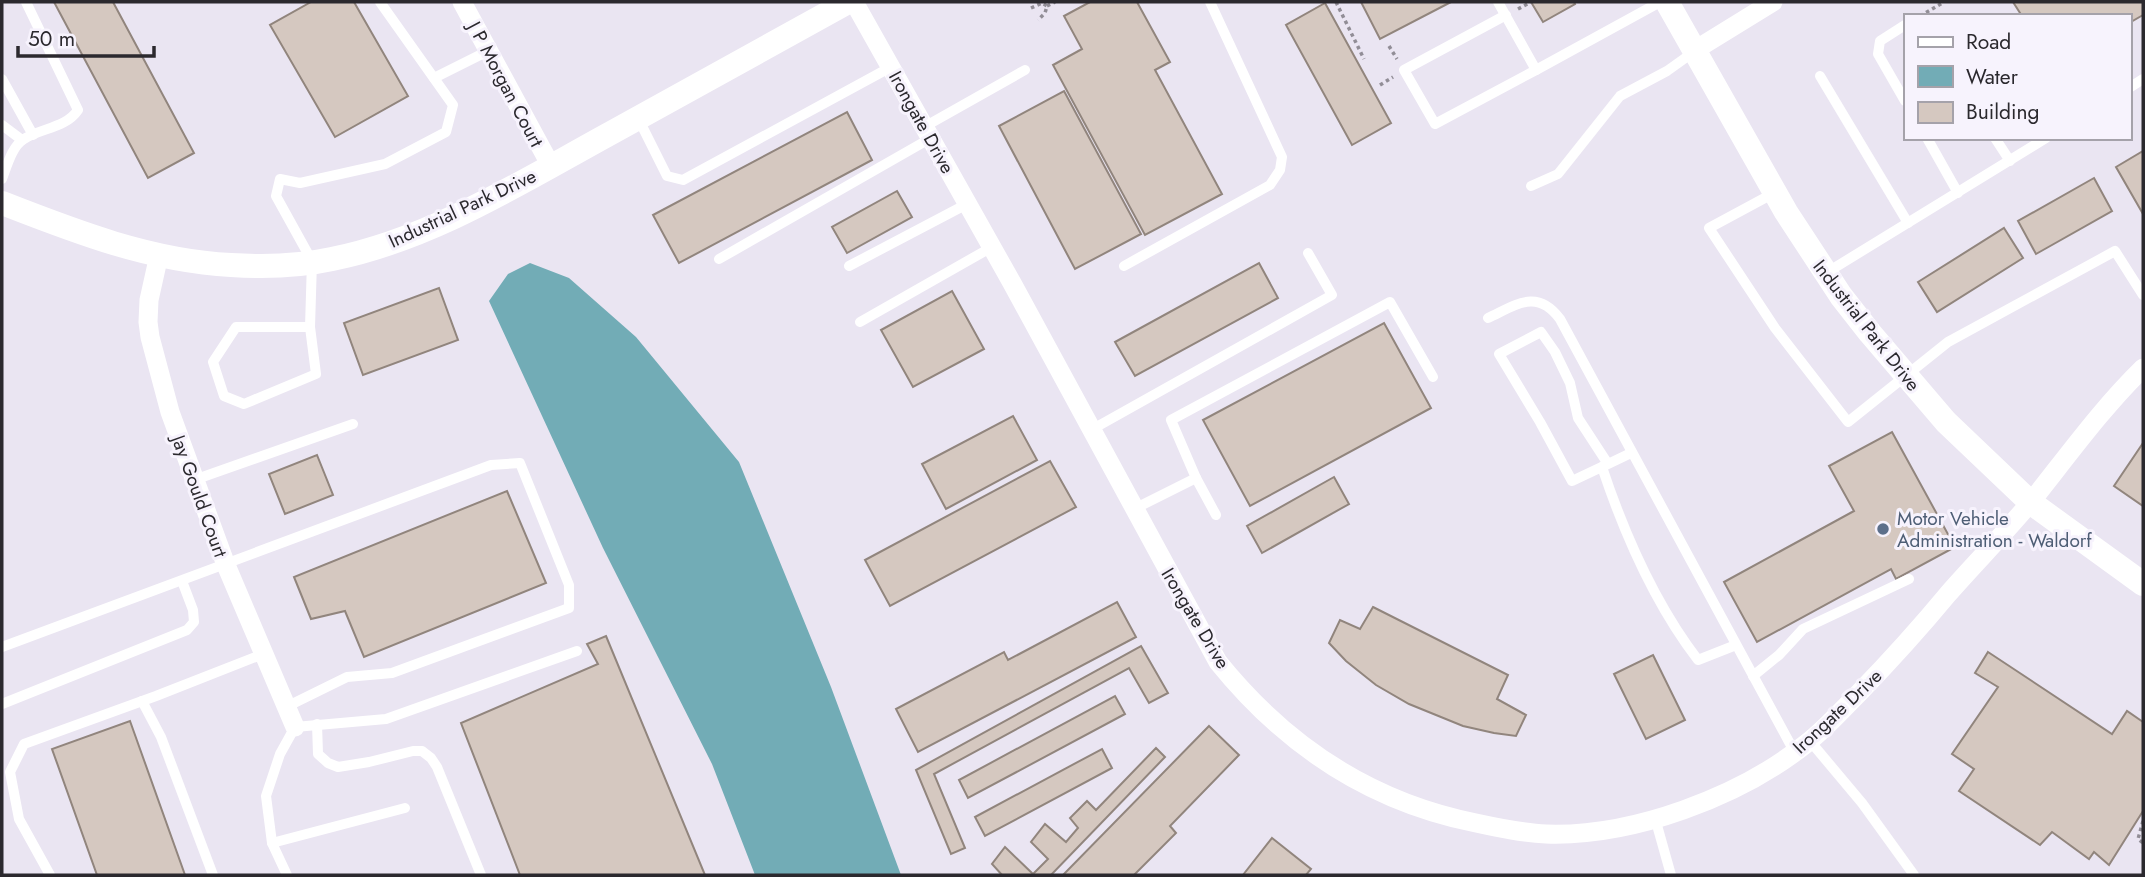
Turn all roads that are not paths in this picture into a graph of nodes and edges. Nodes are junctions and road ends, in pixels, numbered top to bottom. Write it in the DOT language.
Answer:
graph roads {
  1 [pos="26,2"];
  2 [pos="380,2"];
  3 [pos="462,2"];
  4 [pos="848,2"];
  5 [pos="854,2"];
  6 [pos="1210,2"];
  7 [pos="1498,2"];
  8 [pos="1660,2"];
  9 [pos="1667,2"];
  10 [pos="1773,2"];
  11 [pos="1506,16"];
  12 [pos="1904,26"];
  13 [pos="488,51"];
  14 [pos="1695,51"];
  15 [pos="891,67"];
  16 [pos="1025,70"];
  17 [pos="1536,70"];
  18 [pos="1820,76"];
  19 [pos="434,78"];
  20 [pos="2,79"];
  21 [pos="1904,99"];
  22 [pos="638,118"];
  23 [pos="2,125"];
  24 [pos="927,132"];
  25 [pos="33,135"];
  26 [pos="22,140"];
  27 [pos="1928,140"];
  28 [pos="1997,140"];
  29 [pos="2043,140"];
  30 [pos="2010,161"];
  31 [pos="551,166"];
  32 [pos="2,179"];
  33 [pos="1531,186"];
  34 [pos="1774,193"];
  35 [pos="1958,193"];
  36 [pos="2,203"];
  37 [pos="967,204"];
  38 [pos="1908,223"];
  39 [pos="992,247"];
  40 [pos="1308,253"];
  41 [pos="159,255"];
  42 [pos="719,259"];
  43 [pos="312,261"];
  44 [pos="849,266"];
  45 [pos="1124,266"];
  46 [pos="1826,274"];
  47 [pos="2143,295"];
  48 [pos="1488,318"];
  49 [pos="860,322"];
  50 [pos="310,327"];
  51 [pos="2143,368"];
  52 [pos="1433,377"];
  53 [pos="1906,377"];
  54 [pos="353,424"];
  55 [pos="1091,430"];
  56 [pos="1632,453"];
  57 [pos="1605,465"];
  58 [pos="1196,478"];
  59 [pos="194,480"];
  60 [pos="2031,502"];
  61 [pos="1134,509"];
  62 [pos="1216,515"];
  63 [pos="226,565"];
  64 [pos="1909,579"];
  65 [pos="182,581"];
  66 [pos="2143,584"];
  67 [pos="1736,645"];
  68 [pos="2,647"];
  69 [pos="577,651"];
  70 [pos="263,654"];
  71 [pos="1753,676"];
  72 [pos="142,701"];
  73 [pos="2,704"];
  74 [pos="286,706"];
  75 [pos="317,724"];
  76 [pos="295,727"];
  77 [pos="1802,747"];
  78 [pos="405,808"];
  79 [pos="1655,818"];
  80 [pos="272,843"];
  81 [pos="50,875"];
  82 [pos="213,875"];
  83 [pos="287,875"];
  84 [pos="481,875"];
  85 [pos="1671,875"];
  86 [pos="1914,875"];
  1 -- 25 [label="lane"];
  2 -- 19 [label="lane"];
  3 -- 13 [label="street, J P Morgan Court"];
  4 -- 22 [label="street, Industrial Park Drive"];
  5 -- 15 [label="street, Irongate Drive"];
  6 -- 45 [label="lane"];
  7 -- 11 [label="lane"];
  8 -- 17 [label="lane"];
  9 -- 14 [label="street, Industrial Park Drive"];
  10 -- 14 [label="street"];
  11 -- 17 [label="lane"];
  11 -- 17 [label="lane"];
  12 -- 21 [label="lane"];
  13 -- 19 [label="lane"];
  13 -- 31 [label="street, J P Morgan Court"];
  14 -- 33 [label="lane"];
  14 -- 34 [label="street, Industrial Park Drive"];
  15 -- 22 [label="lane"];
  15 -- 24 [label="street, Irongate Drive"];
  16 -- 24 [label="lane"];
  18 -- 38 [label="lane"];
  19 -- 43 [label="lane"];
  20 -- 25 [label="lane"];
  22 -- 31 [label="street, Industrial Park Drive"];
  23 -- 26 [label="lane"];
  24 -- 37 [label="street, Irongate Drive"];
  24 -- 42 [label="lane"];
  25 -- 26 [label="lane"];
  26 -- 32 [label="lane"];
  27 -- 35 [label="lane"];
  28 -- 30 [label="lane"];
  29 -- 30 [label="lane"];
  30 -- 35 [label="lane"];
  31 -- 43 [label="street, Industrial Park Drive"];
  34 -- 46 [label="street, Industrial Park Drive"];
  34 -- 53 [label="lane"];
  35 -- 38 [label="lane"];
  36 -- 41 [label="street, Industrial Park Drive"];
  37 -- 39 [label="street, Irongate Drive"];
  37 -- 44 [label="lane"];
  38 -- 46 [label="lane"];
  39 -- 49 [label="lane"];
  39 -- 55 [label="street, Irongate Drive"];
  40 -- 55 [label="lane"];
  41 -- 43 [label="street, Industrial Park Drive"];
  41 -- 59 [label="street, Jay Gould Court"];
  43 -- 50 [label="lane"];
  46 -- 53 [label="street, Industrial Park Drive"];
  47 -- 53 [label="lane"];
  48 -- 56 [label="lane"];
  50 -- 50 [label="lane"];
  51 -- 60 [label="street, Irongate Drive"];
  52 -- 58 [label="lane"];
  53 -- 60 [label="street, Industrial Park Drive"];
  54 -- 59 [label="lane"];
  55 -- 61 [label="street, Irongate Drive"];
  56 -- 57 [label="lane"];
  56 -- 67 [label="lane"];
  57 -- 57 [label="lane"];
  57 -- 67 [label="lane"];
  58 -- 61 [label="lane"];
  58 -- 62 [label="lane"];
  59 -- 63 [label="street, Jay Gould Court"];
  60 -- 66 [label="street, Industrial Park Drive"];
  60 -- 77 [label="street, Irongate Drive"];
  61 -- 79 [label="street, Irongate Drive"];
  63 -- 65 [label="lane"];
  63 -- 70 [label="street, Jay Gould Court"];
  63 -- 74 [label="lane"];
  64 -- 71 [label="lane"];
  65 -- 68 [label="lane"];
  65 -- 73 [label="lane"];
  67 -- 71 [label="lane"];
  69 -- 75 [label="lane"];
  70 -- 72 [label="lane"];
  70 -- 74 [label="street, Jay Gould Court"];
  71 -- 77 [label="lane"];
  72 -- 81 [label="lane"];
  72 -- 82 [label="lane"];
  74 -- 76 [label="street, Jay Gould Court"];
  75 -- 76 [label="lane"];
  75 -- 84 [label="lane"];
  76 -- 80 [label="lane"];
  77 -- 79 [label="street, Irongate Drive"];
  77 -- 86 [label="lane"];
  78 -- 80 [label="lane"];
  79 -- 85 [label="lane"];
  80 -- 83 [label="lane"];
}
